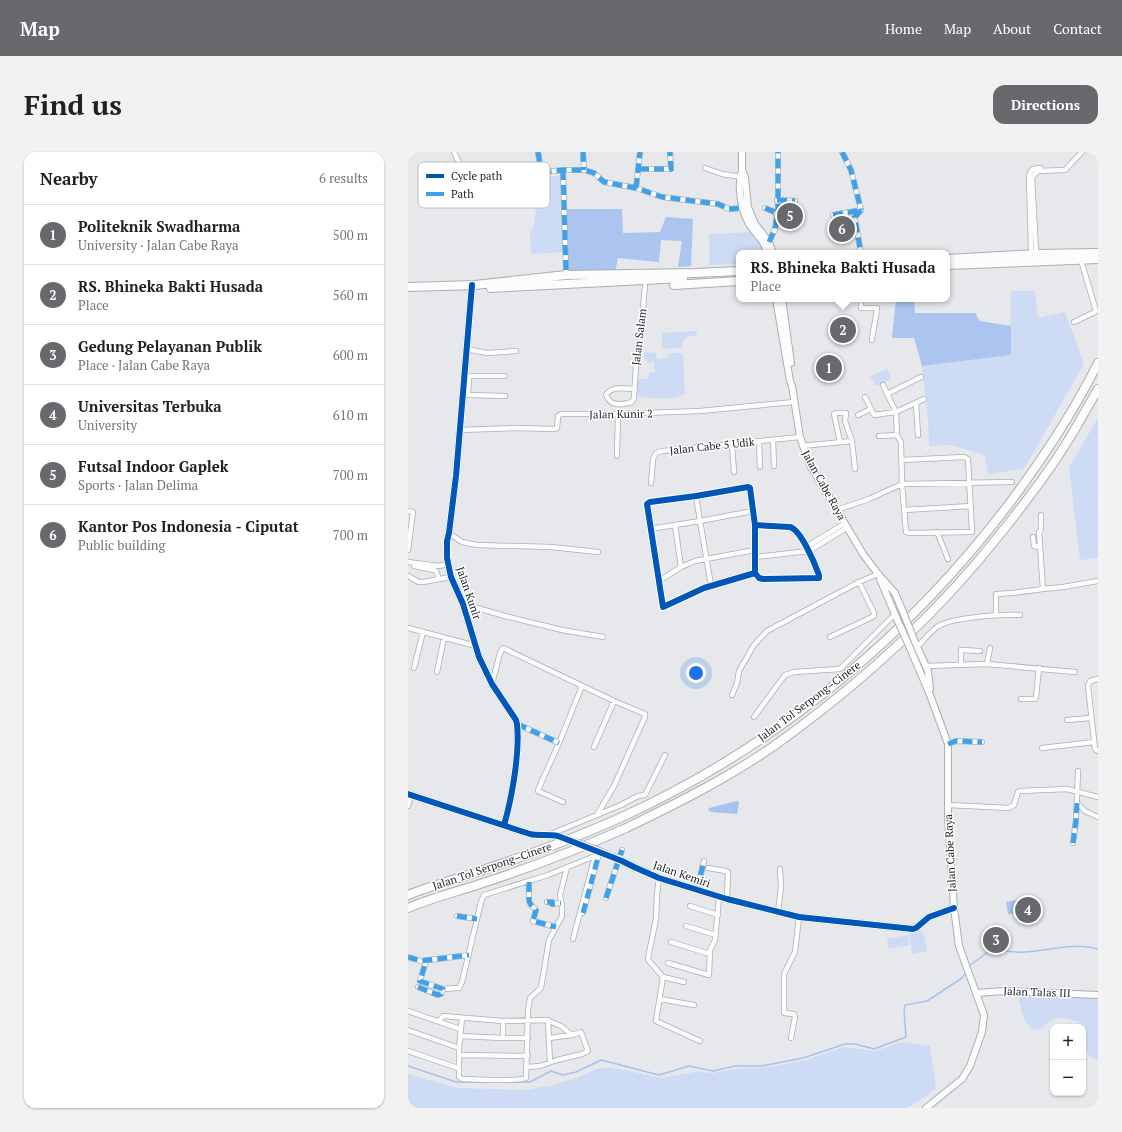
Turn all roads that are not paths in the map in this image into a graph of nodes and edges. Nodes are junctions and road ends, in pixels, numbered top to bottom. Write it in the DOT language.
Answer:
graph roads {
  1 [pos="454,152"];
  2 [pos="538,152"];
  3 [pos="583,152"];
  4 [pos="640,152"];
  5 [pos="670,152"];
  6 [pos="742,152"];
  7 [pos="778,152"];
  8 [pos="842,152"];
  9 [pos="1082,152"];
  10 [pos="459,162"];
  11 [pos="540,162"];
  12 [pos="705,168"];
  13 [pos="639,169"];
  14 [pos="563,170"];
  15 [pos="584,170"];
  16 [pos="550,171"];
  17 [pos="743,177"];
  18 [pos="636,188"];
  19 [pos="777,200"];
  20 [pos="795,201"];
  21 [pos="746,207"];
  22 [pos="765,208"];
  23 [pos="861,210"];
  24 [pos="777,213"];
  25 [pos="833,215"];
  26 [pos="769,242"];
  27 [pos="767,250"];
  28 [pos="768,250"];
  29 [pos="860,250"];
  30 [pos="1034,251"];
  31 [pos="1098,253"];
  32 [pos="1064,254"];
  33 [pos="1098,259"];
  34 [pos="1081,260"];
  35 [pos="950,261"];
  36 [pos="1033,261"];
  37 [pos="736,266"];
  38 [pos="950,269"];
  39 [pos="736,271"];
  40 [pos="564,274"];
  41 [pos="736,276"];
  42 [pos="736,282"];
  43 [pos="564,284"];
  44 [pos="645,286"];
  45 [pos="408,287"];
  46 [pos="472,287"];
  47 [pos="408,292"];
  48 [pos="777,302"];
  49 [pos="782,302"];
  50 [pos="861,302"];
  51 [pos="1074,322"];
  52 [pos="872,340"];
  53 [pos="466,349"];
  54 [pos="516,351"];
  55 [pos="1098,363"];
  56 [pos="466,376"];
  57 [pos="505,376"];
  58 [pos="922,377"];
  59 [pos="882,385"];
  60 [pos="792,386"];
  61 [pos="634,389"];
  62 [pos="1098,389"];
  63 [pos="887,394"];
  64 [pos="505,396"];
  65 [pos="866,397"];
  66 [pos="924,399"];
  67 [pos="794,402"];
  68 [pos="916,403"];
  69 [pos="871,409"];
  70 [pos="896,412"];
  71 [pos="618,414"];
  72 [pos="858,415"];
  73 [pos="460,430"];
  74 [pos="897,434"];
  75 [pos="918,435"];
  76 [pos="879,436"];
  77 [pos="800,437"];
  78 [pos="773,440"];
  79 [pos="852,441"];
  80 [pos="758,442"];
  81 [pos="840,442"];
  82 [pos="732,444"];
  83 [pos="802,446"];
  84 [pos="618,456"];
  85 [pos="902,460"];
  86 [pos="774,466"];
  87 [pos="760,467"];
  88 [pos="855,469"];
  89 [pos="734,472"];
  90 [pos="1012,482"];
  91 [pos="651,483"];
  92 [pos="969,483"];
  93 [pos="902,484"];
  94 [pos="696,496"];
  95 [pos="971,506"];
  96 [pos="837,510"];
  97 [pos="904,510"];
  98 [pos="408,511"];
  99 [pos="753,511"];
  100 [pos="1041,515"];
  101 [pos="700,522"];
  102 [pos="675,525"];
  103 [pos="754,525"];
  104 [pos="846,525"];
  105 [pos="650,529"];
  106 [pos="937,532"];
  107 [pos="450,533"];
  108 [pos="1033,537"];
  109 [pos="1039,547"];
  110 [pos="808,549"];
  111 [pos="408,550"];
  112 [pos="755,550"];
  113 [pos="598,552"];
  114 [pos="756,557"];
  115 [pos="706,558"];
  116 [pos="948,559"];
  117 [pos="408,564"];
  118 [pos="448,564"];
  119 [pos="681,567"];
  120 [pos="756,573"];
  121 [pos="878,574"];
  122 [pos="408,576"];
  123 [pos="450,577"];
  124 [pos="439,579"];
  125 [pos="659,581"];
  126 [pos="1098,581"];
  127 [pos="859,582"];
  128 [pos="711,585"];
  129 [pos="1043,589"];
  130 [pos="464,604"];
  131 [pos="996,615"];
  132 [pos="1020,615"];
  133 [pos="896,616"];
  134 [pos="408,628"];
  135 [pos="423,632"];
  136 [pos="603,637"];
  137 [pos="830,637"];
  138 [pos="444,638"];
  139 [pos="916,644"];
  140 [pos="476,646"];
  141 [pos="990,648"];
  142 [pos="980,651"];
  143 [pos="961,664"];
  144 [pos="987,664"];
  145 [pos="926,666"];
  146 [pos="414,668"];
  147 [pos="1039,668"];
  148 [pos="437,672"];
  149 [pos="1075,672"];
  150 [pos="1098,679"];
  151 [pos="492,684"];
  152 [pos="582,686"];
  153 [pos="732,695"];
  154 [pos="930,695"];
  155 [pos="1021,699"];
  156 [pos="614,701"];
  157 [pos="754,717"];
  158 [pos="1090,718"];
  159 [pos="1067,720"];
  160 [pos="517,724"];
  161 [pos="982,742"];
  162 [pos="1094,742"];
  163 [pos="559,743"];
  164 [pos="948,744"];
  165 [pos="594,747"];
  166 [pos="1042,748"];
  167 [pos="1098,751"];
  168 [pos="665,755"];
  169 [pos="1078,771"];
  170 [pos="1077,792"];
  171 [pos="409,794"];
  172 [pos="1098,797"];
  173 [pos="563,802"];
  174 [pos="1076,803"];
  175 [pos="948,805"];
  176 [pos="408,806"];
  177 [pos="597,815"];
  178 [pos="1098,817"];
  179 [pos="504,825"];
  180 [pos="551,834"];
  181 [pos="1073,843"];
  182 [pos="622,850"];
  183 [pos="598,853"];
  184 [pos="619,859"];
  185 [pos="704,860"];
  186 [pos="567,867"];
  187 [pos="708,868"];
  188 [pos="780,870"];
  189 [pos="659,878"];
  190 [pos="529,882"];
  191 [pos="697,890"];
  192 [pos="408,895"];
  193 [pos="719,897"];
  194 [pos="606,898"];
  195 [pos="727,900"];
  196 [pos="547,902"];
  197 [pos="561,903"];
  198 [pos="690,906"];
  199 [pos="408,908"];
  200 [pos="954,908"];
  201 [pos="778,912"];
  202 [pos="584,913"];
  203 [pos="718,915"];
  204 [pos="457,916"];
  205 [pos="799,917"];
  206 [pos="477,919"];
  207 [pos="686,926"];
  208 [pos="556,927"];
  209 [pos="716,935"];
  210 [pos="573,939"];
  211 [pos="671,942"];
  212 [pos="710,954"];
  213 [pos="469,955"];
  214 [pos="408,957"];
  215 [pos="426,961"];
  216 [pos="668,962"];
  217 [pos="663,977"];
  218 [pos="684,982"];
  219 [pos="418,987"];
  220 [pos="443,989"];
  221 [pos="976,993"];
  222 [pos="1098,995"];
  223 [pos="660,999"];
  224 [pos="694,1005"];
  225 [pos="408,1011"];
  226 [pos="462,1018"];
  227 [pos="548,1020"];
  228 [pos="438,1021"];
  229 [pos="503,1021"];
  230 [pos="528,1021"];
  231 [pos="460,1029"];
  232 [pos="408,1030"];
  233 [pos="572,1035"];
  234 [pos="460,1036"];
  235 [pos="503,1038"];
  236 [pos="528,1038"];
  237 [pos="549,1038"];
  238 [pos="791,1038"];
  239 [pos="700,1041"];
  240 [pos="459,1048"];
  241 [pos="408,1051"];
  242 [pos="459,1055"];
  243 [pos="528,1056"];
  244 [pos="550,1062"];
  245 [pos="527,1067"];
  246 [pos="458,1068"];
  247 [pos="926,1108"];
  1 -- 10 [label="street"];
  2 -- 11 [label="street"];
  3 -- 15 [label="street"];
  4 -- 13 [label="street"];
  5 -- 13 [label="street"];
  6 -- 17 [label="main road"];
  7 -- 19 [label="street"];
  8 -- 23 [label="street"];
  9 -- 30 [label="street"];
  12 -- 17 [label="street"];
  13 -- 18 [label="street"];
  14 -- 15 [label="street"];
  14 -- 16 [label="street"];
  14 -- 40 [label="street"];
  15 -- 18 [label="street"];
  17 -- 21 [label="main road"];
  18 -- 21 [label="street"];
  19 -- 20 [label="street"];
  19 -- 24 [label="street"];
  21 -- 26 [label="main road"];
  21 -- 27 [label="main road"];
  22 -- 24 [label="street"];
  23 -- 25 [label="street"];
  23 -- 29 [label="street"];
  24 -- 26 [label="street"];
  26 -- 28 [label="main road"];
  30 -- 32 [label="highway"];
  30 -- 35 [label="highway"];
  31 -- 32 [label="highway"];
  32 -- 35 [label="highway"];
  33 -- 34 [label="highway"];
  34 -- 36 [label="highway"];
  34 -- 51 [label="street"];
  35 -- 36 [label="highway"];
  36 -- 38 [label="highway"];
  37 -- 40 [label="highway"];
  39 -- 40 [label="highway"];
  40 -- 46 [label="highway"];
  41 -- 43 [label="highway"];
  42 -- 44 [label="highway"];
  43 -- 44 [label="highway"];
  43 -- 46 [label="highway"];
  44 -- 61 [label="street, Jalan Salam"];
  45 -- 46 [label="highway"];
  46 -- 47 [label="highway"];
  46 -- 53 [label="main road, Jalan Kunir"];
  48 -- 60 [label="main road, Jalan Cabe Raya"];
  49 -- 60 [label="main road, Jalan Cabe Raya"];
  50 -- 52 [label="street"];
  53 -- 54 [label="street"];
  53 -- 56 [label="main road, Jalan Kunir"];
  55 -- 192 [label="highway, Jalan Tol Serpong–Cinere"];
  56 -- 57 [label="street"];
  56 -- 64 [label="street"];
  56 -- 73 [label="main road, Jalan Kunir"];
  58 -- 63 [label="street"];
  59 -- 63 [label="street"];
  60 -- 67 [label="main road, Jalan Cabe Raya"];
  61 -- 61 [label="street"];
  62 -- 199 [label="highway, Jalan Tol Serpong–Cinere"];
  63 -- 70 [label="street"];
  65 -- 69 [label="street"];
  66 -- 68 [label="street"];
  67 -- 71 [label="street, Jalan Kunir 2"];
  67 -- 77 [label="main road, Jalan Cabe Raya"];
  68 -- 70 [label="street"];
  68 -- 75 [label="street"];
  69 -- 70 [label="street"];
  69 -- 72 [label="street"];
  70 -- 74 [label="street"];
  71 -- 73 [label="street, Jalan Kunir 2"];
  71 -- 84 [label="street"];
  73 -- 107 [label="main road, Jalan Kunir"];
  74 -- 76 [label="street"];
  74 -- 85 [label="street"];
  77 -- 78 [label="street, Jalan Cabe 5 Udik"];
  77 -- 83 [label="main road, Jalan Cabe Raya"];
  78 -- 80 [label="street, Jalan Cabe 5 Udik"];
  78 -- 86 [label="street"];
  79 -- 81 [label="street"];
  79 -- 81 [label="street"];
  79 -- 88 [label="street"];
  80 -- 82 [label="street, Jalan Cabe 5 Udik"];
  80 -- 87 [label="street"];
  81 -- 83 [label="street"];
  82 -- 89 [label="street"];
  82 -- 91 [label="street, Jalan Cabe 5 Udik"];
  83 -- 96 [label="main road, Jalan Cabe Raya"];
  85 -- 92 [label="street"];
  85 -- 93 [label="street"];
  90 -- 92 [label="street"];
  92 -- 93 [label="street"];
  92 -- 95 [label="street"];
  93 -- 96 [label="street"];
  93 -- 97 [label="street"];
  94 -- 99 [label="street"];
  94 -- 101 [label="street"];
  94 -- 105 [label="street"];
  95 -- 97 [label="street"];
  95 -- 106 [label="street"];
  96 -- 104 [label="main road, Jalan Cabe Raya"];
  97 -- 106 [label="street"];
  98 -- 111 [label="street"];
  99 -- 101 [label="street"];
  99 -- 103 [label="street"];
  100 -- 109 [label="street"];
  101 -- 102 [label="street"];
  101 -- 115 [label="street"];
  102 -- 105 [label="street"];
  102 -- 119 [label="street"];
  103 -- 110 [label="street"];
  103 -- 112 [label="street"];
  104 -- 110 [label="street"];
  104 -- 121 [label="main road, Jalan Cabe Raya"];
  105 -- 125 [label="street"];
  106 -- 116 [label="street"];
  107 -- 113 [label="street"];
  107 -- 118 [label="main road, Jalan Kunir"];
  108 -- 109 [label="street"];
  109 -- 129 [label="street"];
  110 -- 114 [label="street"];
  110 -- 120 [label="street"];
  112 -- 114 [label="street"];
  112 -- 115 [label="street"];
  114 -- 120 [label="street"];
  115 -- 119 [label="street"];
  115 -- 128 [label="street"];
  117 -- 118 [label="street"];
  117 -- 124 [label="street"];
  118 -- 123 [label="main road, Jalan Kunir"];
  119 -- 125 [label="street"];
  120 -- 128 [label="street"];
  121 -- 127 [label="street"];
  121 -- 133 [label="main road, Jalan Cabe Raya"];
  121 -- 139 [label="main road, Jalan Cabe Raya, bridge"];
  122 -- 124 [label="street"];
  123 -- 124 [label="street"];
  123 -- 130 [label="main road, Jalan Kunir"];
  125 -- 128 [label="street"];
  126 -- 129 [label="street"];
  127 -- 137 [label="street"];
  127 -- 153 [label="street"];
  129 -- 131 [label="street"];
  130 -- 136 [label="street"];
  130 -- 140 [label="main road, Jalan Kunir"];
  131 -- 132 [label="street"];
  131 -- 139 [label="street"];
  133 -- 154 [label="main road, Jalan Cabe Raya, bridge"];
  133 -- 157 [label="street"];
  134 -- 135 [label="street"];
  135 -- 138 [label="street"];
  135 -- 146 [label="street"];
  138 -- 140 [label="street"];
  138 -- 148 [label="street"];
  139 -- 145 [label="main road, Jalan Cabe Raya"];
  140 -- 151 [label="main road, Jalan Kunir"];
  141 -- 144 [label="street"];
  142 -- 143 [label="street"];
  143 -- 144 [label="street"];
  143 -- 145 [label="street"];
  144 -- 147 [label="street"];
  145 -- 154 [label="main road, Jalan Cabe Raya"];
  147 -- 149 [label="street"];
  147 -- 155 [label="street"];
  150 -- 158 [label="street"];
  151 -- 152 [label="street"];
  151 -- 160 [label="main road, Jalan Kunir"];
  152 -- 156 [label="street"];
  152 -- 163 [label="street"];
  154 -- 164 [label="main road, Jalan Cabe Raya"];
  156 -- 165 [label="street"];
  156 -- 177 [label="street"];
  158 -- 159 [label="street"];
  158 -- 162 [label="street"];
  160 -- 163 [label="street"];
  160 -- 179 [label="main road"];
  161 -- 164 [label="street"];
  162 -- 166 [label="street"];
  162 -- 167 [label="street"];
  163 -- 173 [label="street"];
  164 -- 175 [label="main road, Jalan Cabe Raya"];
  168 -- 177 [label="street"];
  169 -- 170 [label="street"];
  170 -- 172 [label="street"];
  170 -- 174 [label="street"];
  170 -- 175 [label="street"];
  171 -- 176 [label="street"];
  171 -- 179 [label="main road, Jalan Kemiri"];
  174 -- 178 [label="street"];
  174 -- 181 [label="street"];
  175 -- 200 [label="main road, Jalan Cabe Raya"];
  177 -- 180 [label="street"];
  179 -- 180 [label="main road, Jalan Kemiri"];
  180 -- 183 [label="main road, Jalan Kemiri, bridge"];
  182 -- 184 [label="street"];
  183 -- 184 [label="main road, Jalan Kemiri"];
  183 -- 186 [label="street"];
  183 -- 202 [label="street"];
  183 -- 210 [label="street"];
  184 -- 189 [label="main road, Jalan Kemiri"];
  184 -- 194 [label="street"];
  185 -- 191 [label="street"];
  186 -- 190 [label="street"];
  186 -- 197 [label="street"];
  187 -- 195 [label="street"];
  188 -- 201 [label="street"];
  189 -- 191 [label="main road, Jalan Kemiri"];
  189 -- 217 [label="street"];
  190 -- 206 [label="street"];
  190 -- 208 [label="street"];
  191 -- 193 [label="main road, Jalan Kemiri"];
  193 -- 195 [label="main road, Jalan Kemiri"];
  193 -- 203 [label="street"];
  195 -- 201 [label="main road, Jalan Kemiri"];
  196 -- 197 [label="street"];
  197 -- 208 [label="street"];
  198 -- 203 [label="street"];
  200 -- 205 [label="main road, Jalan Kemiri"];
  200 -- 221 [label="main road, Jalan Cabe Raya"];
  201 -- 205 [label="main road, Jalan Kemiri"];
  203 -- 209 [label="street"];
  204 -- 206 [label="street"];
  205 -- 238 [label="street"];
  206 -- 213 [label="street"];
  207 -- 209 [label="street"];
  208 -- 230 [label="street"];
  209 -- 212 [label="street"];
  211 -- 212 [label="street"];
  212 -- 216 [label="street"];
  213 -- 215 [label="street"];
  213 -- 220 [label="street"];
  214 -- 215 [label="street"];
  215 -- 220 [label="street"];
  217 -- 218 [label="street"];
  217 -- 223 [label="street"];
  219 -- 220 [label="street"];
  221 -- 222 [label="main road, Jalan Talas III"];
  221 -- 247 [label="main road, Jalan Cabe Raya"];
  223 -- 224 [label="street"];
  223 -- 239 [label="street"];
  225 -- 228 [label="street"];
  226 -- 228 [label="street"];
  226 -- 229 [label="street"];
  226 -- 231 [label="street"];
  227 -- 230 [label="street"];
  227 -- 233 [label="street"];
  227 -- 237 [label="street"];
  228 -- 231 [label="street"];
  229 -- 230 [label="street"];
  229 -- 235 [label="street"];
  230 -- 236 [label="street"];
  231 -- 234 [label="street"];
  232 -- 240 [label="street"];
  233 -- 237 [label="street"];
  233 -- 244 [label="street"];
  234 -- 235 [label="street"];
  234 -- 240 [label="street"];
  235 -- 236 [label="street"];
  236 -- 243 [label="street"];
  237 -- 244 [label="street"];
  240 -- 242 [label="street"];
  241 -- 246 [label="street"];
  242 -- 243 [label="street"];
  242 -- 246 [label="street"];
  243 -- 245 [label="street"];
  244 -- 245 [label="street"];
  245 -- 246 [label="street"];
}
